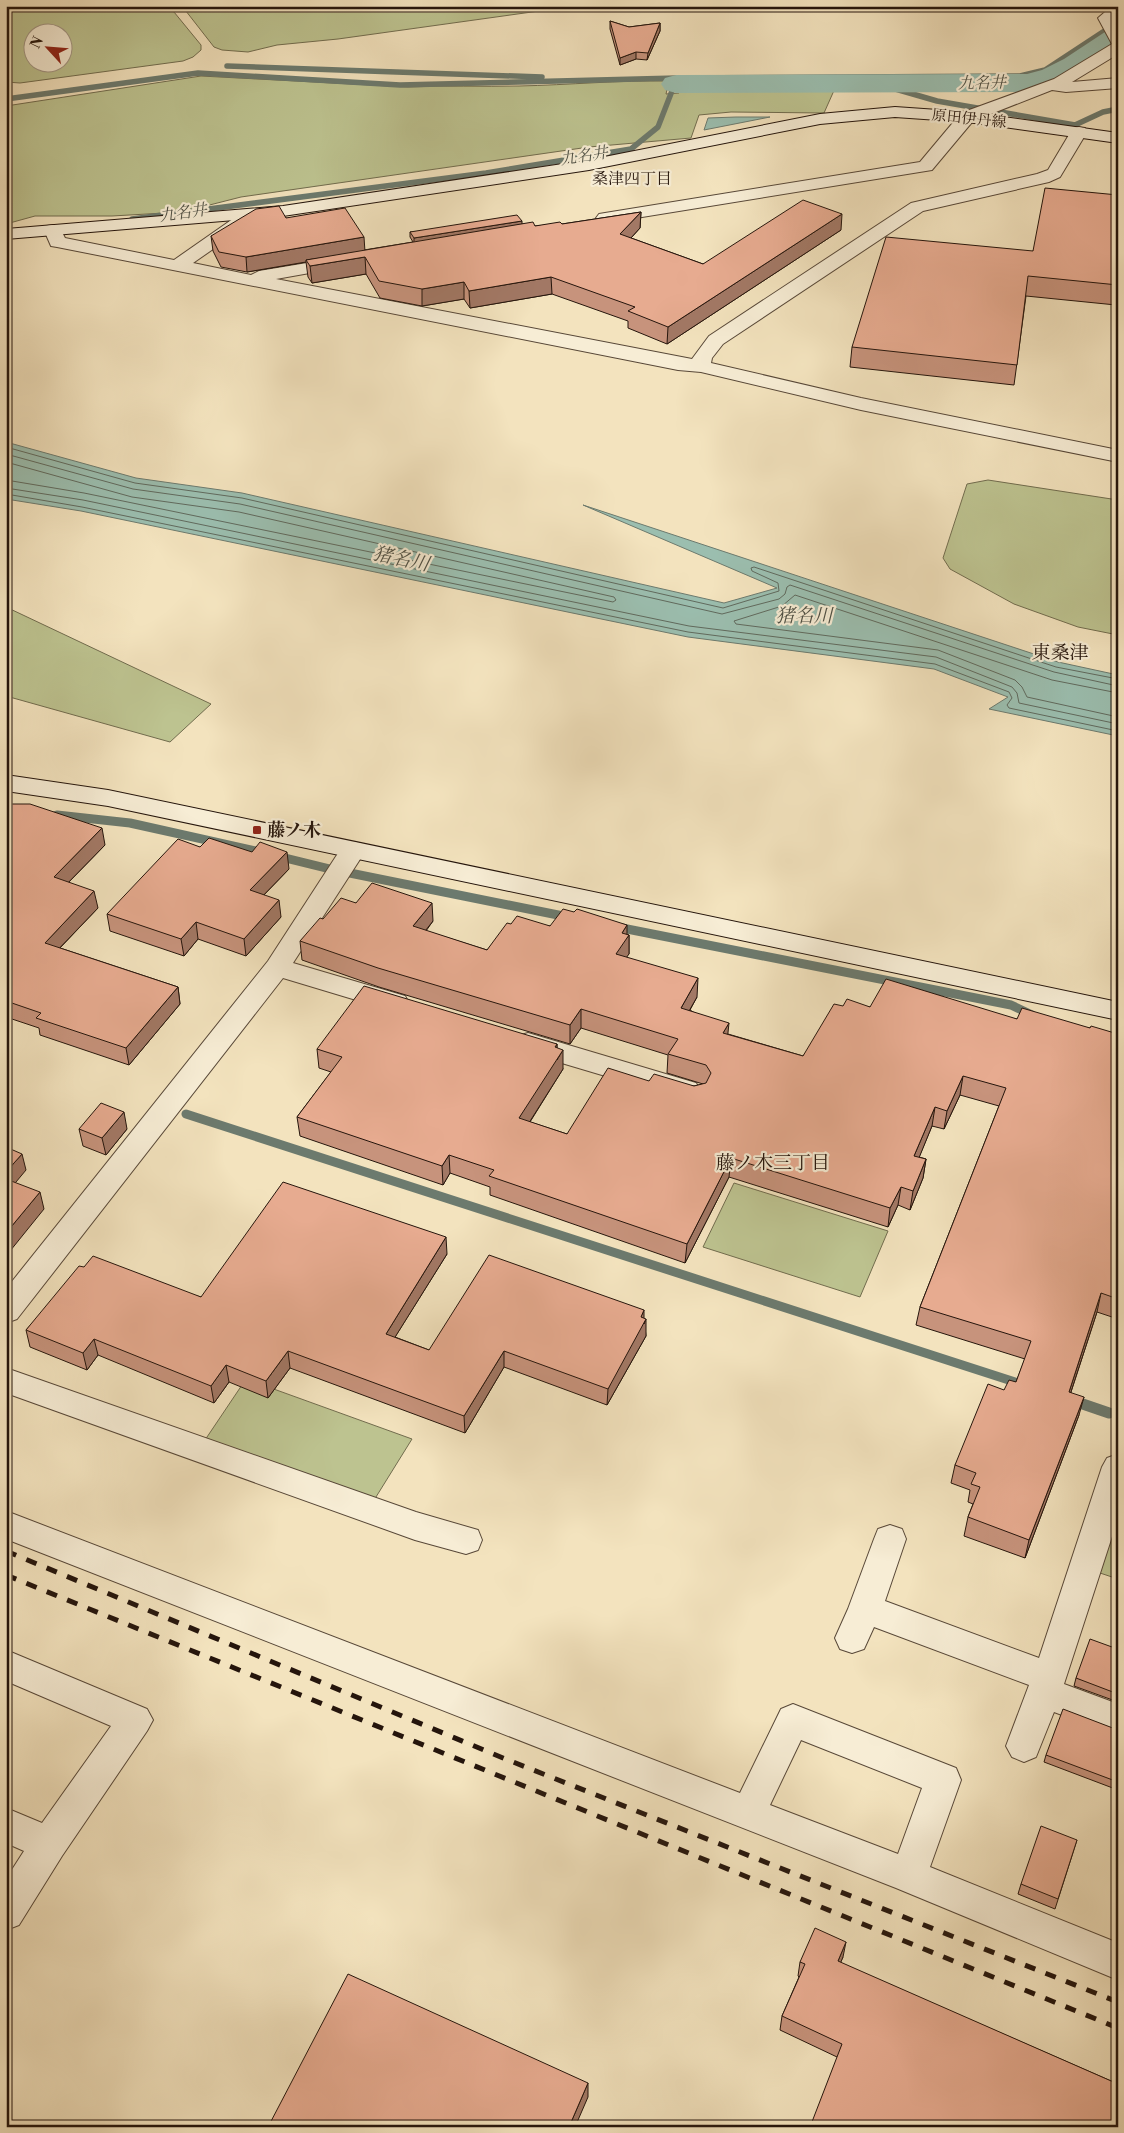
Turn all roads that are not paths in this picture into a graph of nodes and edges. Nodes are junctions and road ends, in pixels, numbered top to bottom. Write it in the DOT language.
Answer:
graph roads {
  1 [pos="1118,8"];
  2 [pos="1118,42"];
  3 [pos="1118,47"];
  4 [pos="1118,83"];
  5 [pos="1050,86"];
  6 [pos="967,117"];
  7 [pos="1080,132"];
  8 [pos="1118,138"];
  9 [pos="253,213"];
  10 [pos="586,221"];
  11 [pos="53,230"];
  12 [pos="6,234"];
  13 [pos="360,259"];
  14 [pos="177,266"];
  15 [pos="243,279"];
  16 [pos="701,366"];
  17 [pos="1118,456"];
  18 [pos="6,783"];
  19 [pos="353,850"];
  20 [pos="277,967"];
  21 [pos="420,1010"];
  22 [pos="1118,1011"];
  23 [pos="505,1036"];
  24 [pos="694,1093"];
  25 [pos="6,1311"];
  26 [pos="6,1380"];
  27 [pos="1118,1467"];
  28 [pos="6,1525"];
  29 [pos="890,1538"];
  30 [pos="466,1540"];
  31 [pos="6,1665"];
  32 [pos="1046,1684"];
  33 [pos="1118,1720"];
  34 [pos="1024,1746"];
  35 [pos="748,1814"];
  36 [pos="6,1825"];
  37 [pos="49,1844"];
  38 [pos="909,1876"];
  39 [pos="6,1912"];
  40 [pos="1118,1962"];
  1 -- 2 [label="street"];
  3 -- 5 [label="street"];
  4 -- 5 [label="street"];
  5 -- 6 [label="street"];
  6 -- 7 [label="street, 原田伊丹線"];
  6 -- 9 [label="street, 原田伊丹線"];
  6 -- 10 [label="street"];
  7 -- 8 [label="street, 原田伊丹線"];
  7 -- 16 [label="street"];
  9 -- 11 [label="street, 原田伊丹線"];
  9 -- 14 [label="street"];
  11 -- 12 [label="street, 原田伊丹線"];
  11 -- 14 [label="street"];
  13 -- 15 [label="street"];
  14 -- 15 [label="street"];
  15 -- 16 [label="street"];
  16 -- 17 [label="street"];
  18 -- 19 [label="street"];
  19 -- 20 [label="street"];
  19 -- 22 [label="street"];
  20 -- 21 [label="street"];
  20 -- 25 [label="street"];
  23 -- 24 [label="street"];
  26 -- 30 [label="street"];
  27 -- 32 [label="street"];
  28 -- 35 [label="street"];
  29 -- 32 [label="street"];
  31 -- 37 [label="street"];
  32 -- 33 [label="street"];
  32 -- 34 [label="street"];
  35 -- 38 [label="street"];
  35 -- 38 [label="street"];
  36 -- 37 [label="street"];
  37 -- 39 [label="street"];
  38 -- 40 [label="street"];
}
